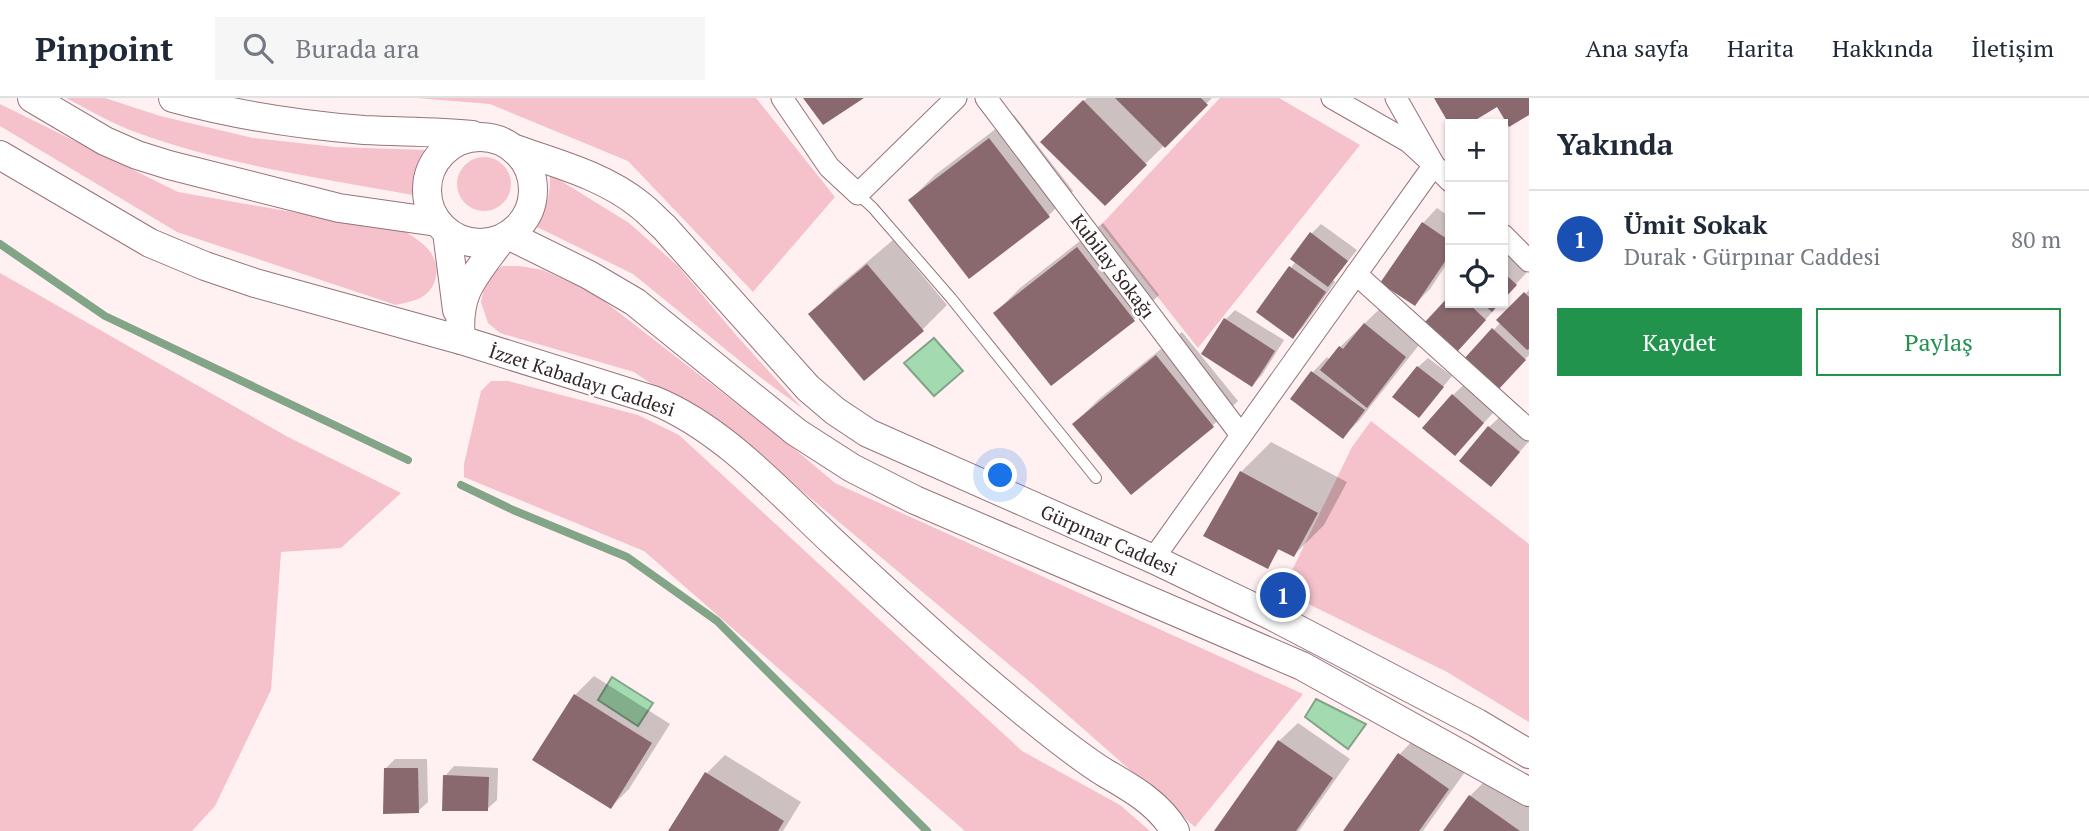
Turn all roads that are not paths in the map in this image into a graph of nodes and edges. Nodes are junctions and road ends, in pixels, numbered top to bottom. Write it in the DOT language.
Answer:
graph roads {
  1 [pos="32,98"];
  2 [pos="173,98"];
  3 [pos="782,98"];
  4 [pos="956,98"];
  5 [pos="986,98"];
  6 [pos="1332,98"];
  7 [pos="1396,98"];
  8 [pos="482,136"];
  9 [pos="515,149"];
  10 [pos="0,155"];
  11 [pos="1434,164"];
  12 [pos="1445,176"];
  13 [pos="858,194"];
  14 [pos="442,227"];
  15 [pos="504,238"];
  16 [pos="1508,239"];
  17 [pos="1529,261"];
  18 [pos="1356,274"];
  19 [pos="461,340"];
  20 [pos="1529,430"];
  21 [pos="1241,435"];
  22 [pos="1096,478"];
  23 [pos="1153,559"];
  24 [pos="1529,754"];
  25 [pos="1529,792"];
  26 [pos="1175,831"];
  1 -- 14 [label="main road"];
  2 -- 8 [label="main road"];
  3 -- 13 [label="street"];
  4 -- 13 [label="street"];
  5 -- 21 [label="street, Kubilay Sokağı"];
  6 -- 11 [label="street"];
  7 -- 11 [label="street"];
  8 -- 9 [label="main road"];
  8 -- 14 [label="main road"];
  9 -- 15 [label="main road"];
  9 -- 23 [label="main road, Gürpınar Caddesi"];
  10 -- 19 [label="main road, İzzet Kabadayı Caddesi"];
  11 -- 12 [label="street"];
  11 -- 18 [label="street"];
  13 -- 22 [label="lane"];
  14 -- 15 [label="main road"];
  14 -- 19 [label="main road"];
  15 -- 19 [label="main road"];
  15 -- 25 [label="main road, Gürpınar Caddesi"];
  16 -- 17 [label="street"];
  18 -- 20 [label="street"];
  18 -- 21 [label="street"];
  19 -- 26 [label="main road, İzzet Kabadayı Caddesi"];
  21 -- 23 [label="street"];
  23 -- 24 [label="main road, Gürpınar Caddesi"];
}
